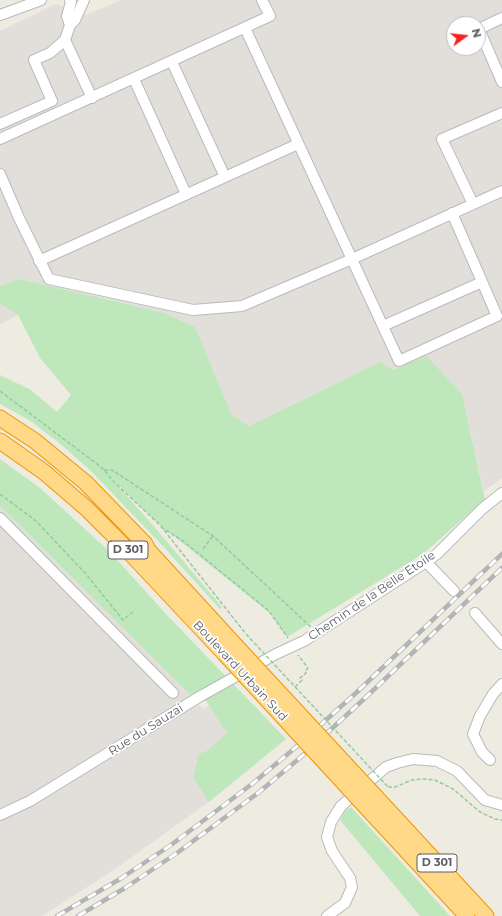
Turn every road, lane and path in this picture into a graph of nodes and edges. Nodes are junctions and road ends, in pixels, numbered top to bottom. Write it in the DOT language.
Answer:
graph roads {
  1 [pos="41,0"];
  2 [pos="70,0"];
  3 [pos="84,0"];
  4 [pos="262,0"];
  5 [pos="0,15"];
  6 [pos="502,18"];
  7 [pos="70,25"];
  8 [pos="245,28"];
  9 [pos="65,40"];
  10 [pos="172,62"];
  11 [pos="134,79"];
  12 [pos="502,82"];
  13 [pos="92,98"];
  14 [pos="502,113"];
  15 [pos="0,124"];
  16 [pos="0,139"];
  17 [pos="298,144"];
  18 [pos="0,174"];
  19 [pos="225,177"];
  20 [pos="502,191"];
  21 [pos="186,194"];
  22 [pos="473,204"];
  23 [pos="452,213"];
  24 [pos="352,259"];
  25 [pos="39,261"];
  26 [pos="482,282"];
  27 [pos="383,326"];
  28 [pos="0,391"];
  29 [pos="0,409"];
  30 [pos="0,418"];
  31 [pos="0,427"];
  32 [pos="0,441"];
  33 [pos="104,470"];
  34 [pos="502,493"];
  35 [pos="0,494"];
  36 [pos="0,518"];
  37 [pos="160,526"];
  38 [pos="213,536"];
  39 [pos="203,549"];
  40 [pos="148,550"];
  41 [pos="426,562"];
  42 [pos="454,591"];
  43 [pos="134,611"];
  44 [pos="475,613"];
  45 [pos="317,634"];
  46 [pos="502,644"];
  47 [pos="230,649"];
  48 [pos="295,651"];
  49 [pos="502,684"];
  50 [pos="295,687"];
  51 [pos="173,693"];
  52 [pos="490,760"];
  53 [pos="502,805"];
  54 [pos="0,815"];
  55 [pos="383,815"];
  56 [pos="502,820"];
  57 [pos="327,916"];
  58 [pos="467,916"];
  59 [pos="486,916"];
  1 -- 5 [label="street"];
  2 -- 7 [label="street"];
  3 -- 7 [label="street"];
  4 -- 8 [label="street"];
  6 -- 12 [label="street"];
  7 -- 9 [label="street"];
  8 -- 10 [label="street"];
  8 -- 17 [label="street"];
  9 -- 13 [label="street"];
  9 -- 15 [label="street"];
  10 -- 11 [label="street"];
  10 -- 19 [label="street"];
  11 -- 13 [label="street"];
  11 -- 21 [label="street"];
  13 -- 16 [label="street"];
  14 -- 22 [label="street"];
  17 -- 19 [label="street"];
  17 -- 24 [label="street"];
  18 -- 25 [label="street"];
  19 -- 21 [label="street"];
  20 -- 22 [label="street"];
  21 -- 25 [label="street"];
  22 -- 23 [label="street"];
  23 -- 24 [label="street"];
  23 -- 26 [label="street"];
  24 -- 25 [label="street"];
  24 -- 27 [label="street"];
  26 -- 27 [label="street"];
  26 -- 27 [label="street"];
  28 -- 33 [label="path"];
  29 -- 40 [label="highway"];
  30 -- 40 [label="highway"];
  31 -- 40 [label="highway, D 301"];
  32 -- 47 [label="highway, Boulevard Urbain Sud / D 301"];
  33 -- 37 [label="path"];
  33 -- 38 [label="path"];
  34 -- 41 [label="street, Chemin de la Belle Etoile"];
  35 -- 43 [label="path"];
  36 -- 51 [label="street"];
  37 -- 48 [label="path"];
  37 -- 50 [label="path, bridge"];
  38 -- 39 [label="path"];
  38 -- 45 [label="path"];
  40 -- 47 [label="highway, Boulevard Urbain Sud / D 301"];
  41 -- 42 [label="street"];
  41 -- 45 [label="street, Chemin de la Belle Etoile"];
  44 -- 46 [label="street"];
  45 -- 48 [label="street, Chemin de la Belle Etoile"];
  47 -- 55 [label="highway, Boulevard Urbain Sud / D 301, bridge"];
  48 -- 50 [label="path"];
  48 -- 54 [label="street, Rue du Sauzai"];
  49 -- 52 [label="street"];
  50 -- 56 [label="path, bridge"];
  53 -- 57 [label="street, bridge"];
  55 -- 58 [label="highway, Boulevard Urbain Sud / D 301"];
  55 -- 59 [label="highway, Boulevard Urbain Sud / D 301"];
}
